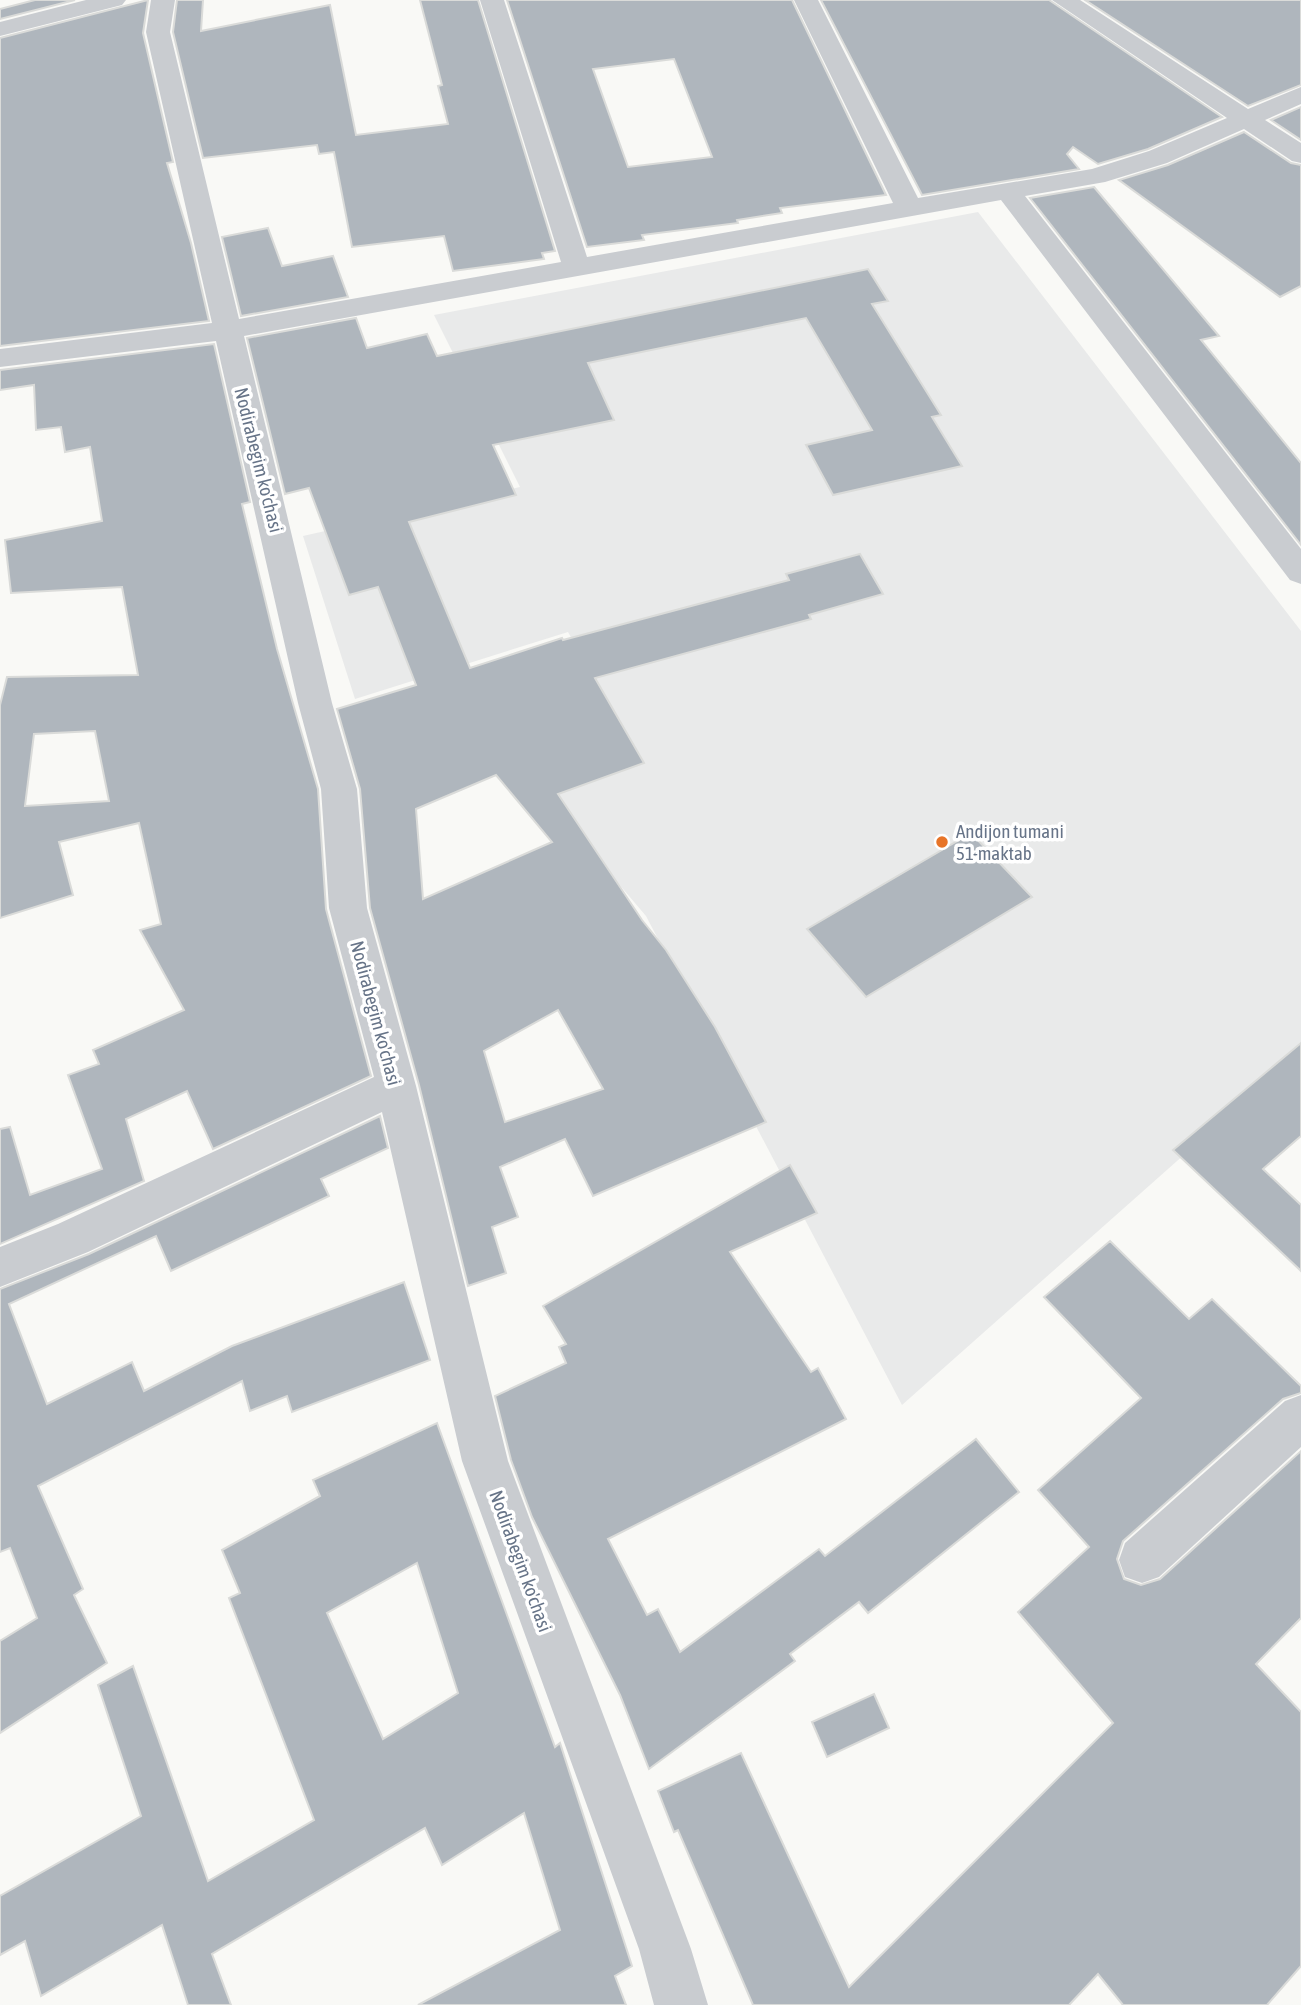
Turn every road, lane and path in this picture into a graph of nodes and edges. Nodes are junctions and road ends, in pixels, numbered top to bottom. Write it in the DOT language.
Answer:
graph roads {
  1 [pos="114,0"];
  2 [pos="163,0"];
  3 [pos="492,0"];
  4 [pos="806,0"];
  5 [pos="1063,0"];
  6 [pos="0,29"];
  7 [pos="1301,95"];
  8 [pos="1246,118"];
  9 [pos="1301,155"];
  10 [pos="1008,192"];
  11 [pos="909,208"];
  12 [pos="577,269"];
  13 [pos="227,330"];
  14 [pos="0,358"];
  15 [pos="1301,572"];
  16 [pos="396,1086"];
  17 [pos="0,1267"];
  18 [pos="1301,1417"];
  19 [pos="1142,1560"];
  20 [pos="681,2005"];
  1 -- 6 [label="lane"];
  2 -- 13 [label="lane, Nodirabegim ko'chasi"];
  3 -- 12 [label="lane"];
  4 -- 11 [label="lane"];
  5 -- 8 [label="lane"];
  7 -- 8 [label="lane"];
  8 -- 9 [label="lane"];
  8 -- 10 [label="lane"];
  10 -- 11 [label="lane"];
  10 -- 15 [label="lane"];
  11 -- 12 [label="lane"];
  12 -- 13 [label="lane"];
  13 -- 14 [label="lane"];
  13 -- 16 [label="lane, Nodirabegim ko'chasi"];
  16 -- 17 [label="lane"];
  16 -- 20 [label="lane, Nodirabegim ko'chasi"];
  18 -- 19 [label="lane"];
}
